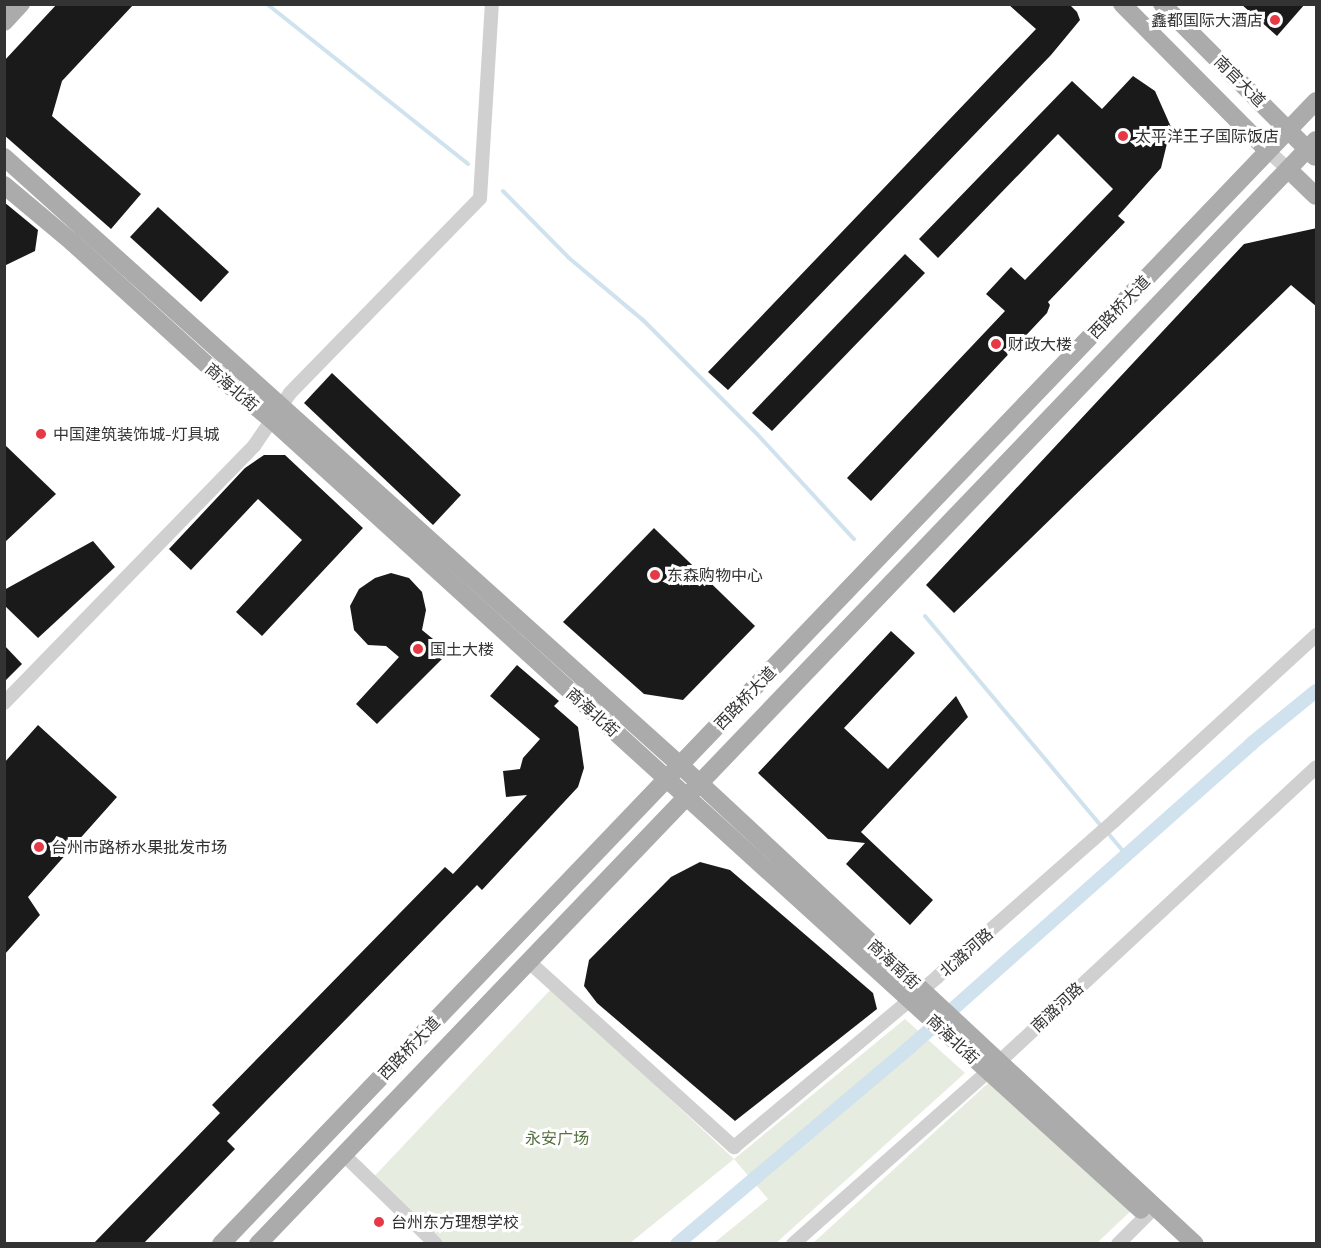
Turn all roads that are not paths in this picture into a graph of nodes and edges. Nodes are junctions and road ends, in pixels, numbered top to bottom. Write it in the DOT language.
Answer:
graph roads {
  1 [pos="21,4"];
  2 [pos="492,4"];
  3 [pos="1122,4"];
  4 [pos="1162,4"];
  5 [pos="4,21"];
  6 [pos="1317,101"];
  7 [pos="1289,130"];
  8 [pos="1313,150"];
  9 [pos="1268,151"];
  10 [pos="4,157"];
  11 [pos="1288,170"];
  12 [pos="4,185"];
  13 [pos="1317,196"];
  14 [pos="277,413"];
  15 [pos="1317,634"];
  16 [pos="4,703"];
  17 [pos="680,765"];
  18 [pos="1317,767"];
  19 [pos="668,779"];
  20 [pos="693,789"];
  21 [pos="528,961"];
  22 [pos="919,997"];
  23 [pos="993,1067"];
  24 [pos="343,1154"];
  25 [pos="1151,1211"];
  26 [pos="1126,1240"];
  27 [pos="221,1244"];
  28 [pos="258,1244"];
  29 [pos="436,1244"];
  30 [pos="793,1244"];
  31 [pos="1178,1244"];
  32 [pos="1195,1244"];
  1 -- 5 [label="main road"];
  2 -- 14 [label="street"];
  3 -- 9 [label="main road"];
  4 -- 7 [label="main road, 南官大道"];
  6 -- 7 [label="main road, 西路桥大道"];
  7 -- 8 [label="main road, 南官大道"];
  7 -- 9 [label="main road, 西路桥大道"];
  8 -- 11 [label="main road, 西路桥大道"];
  9 -- 11 [label="street"];
  9 -- 17 [label="main road, 西路桥大道"];
  10 -- 14 [label="main road, 商海北街"];
  11 -- 13 [label="main road"];
  11 -- 20 [label="main road, 西路桥大道"];
  12 -- 14 [label="main road, 商海北街"];
  14 -- 16 [label="street"];
  14 -- 17 [label="main road, 商海北街"];
  14 -- 19 [label="main road, 商海北街"];
  15 -- 22 [label="street, 北潞河路"];
  17 -- 19 [label="main road, 西路桥大道"];
  17 -- 20 [label="main road, 商海北街"];
  18 -- 23 [label="street, 南潞河路"];
  19 -- 20 [label="main road, 商海北街"];
  19 -- 27 [label="main road, 西路桥大道"];
  20 -- 21 [label="main road, 西路桥大道"];
  20 -- 22 [label="main road, 商海北街"];
  21 -- 22 [label="street, 北潞河路"];
  21 -- 24 [label="main road, 西路桥大道"];
  22 -- 23 [label="main road, 商海南街"];
  23 -- 25 [label="main road, 商海南街"];
  23 -- 30 [label="street, 南潞河路"];
  24 -- 28 [label="main road, 西路桥大道"];
  24 -- 29 [label="street"];
  25 -- 26 [label="street"];
  25 -- 31 [label="main road"];
  25 -- 32 [label="main road, 商海南街"];
}
